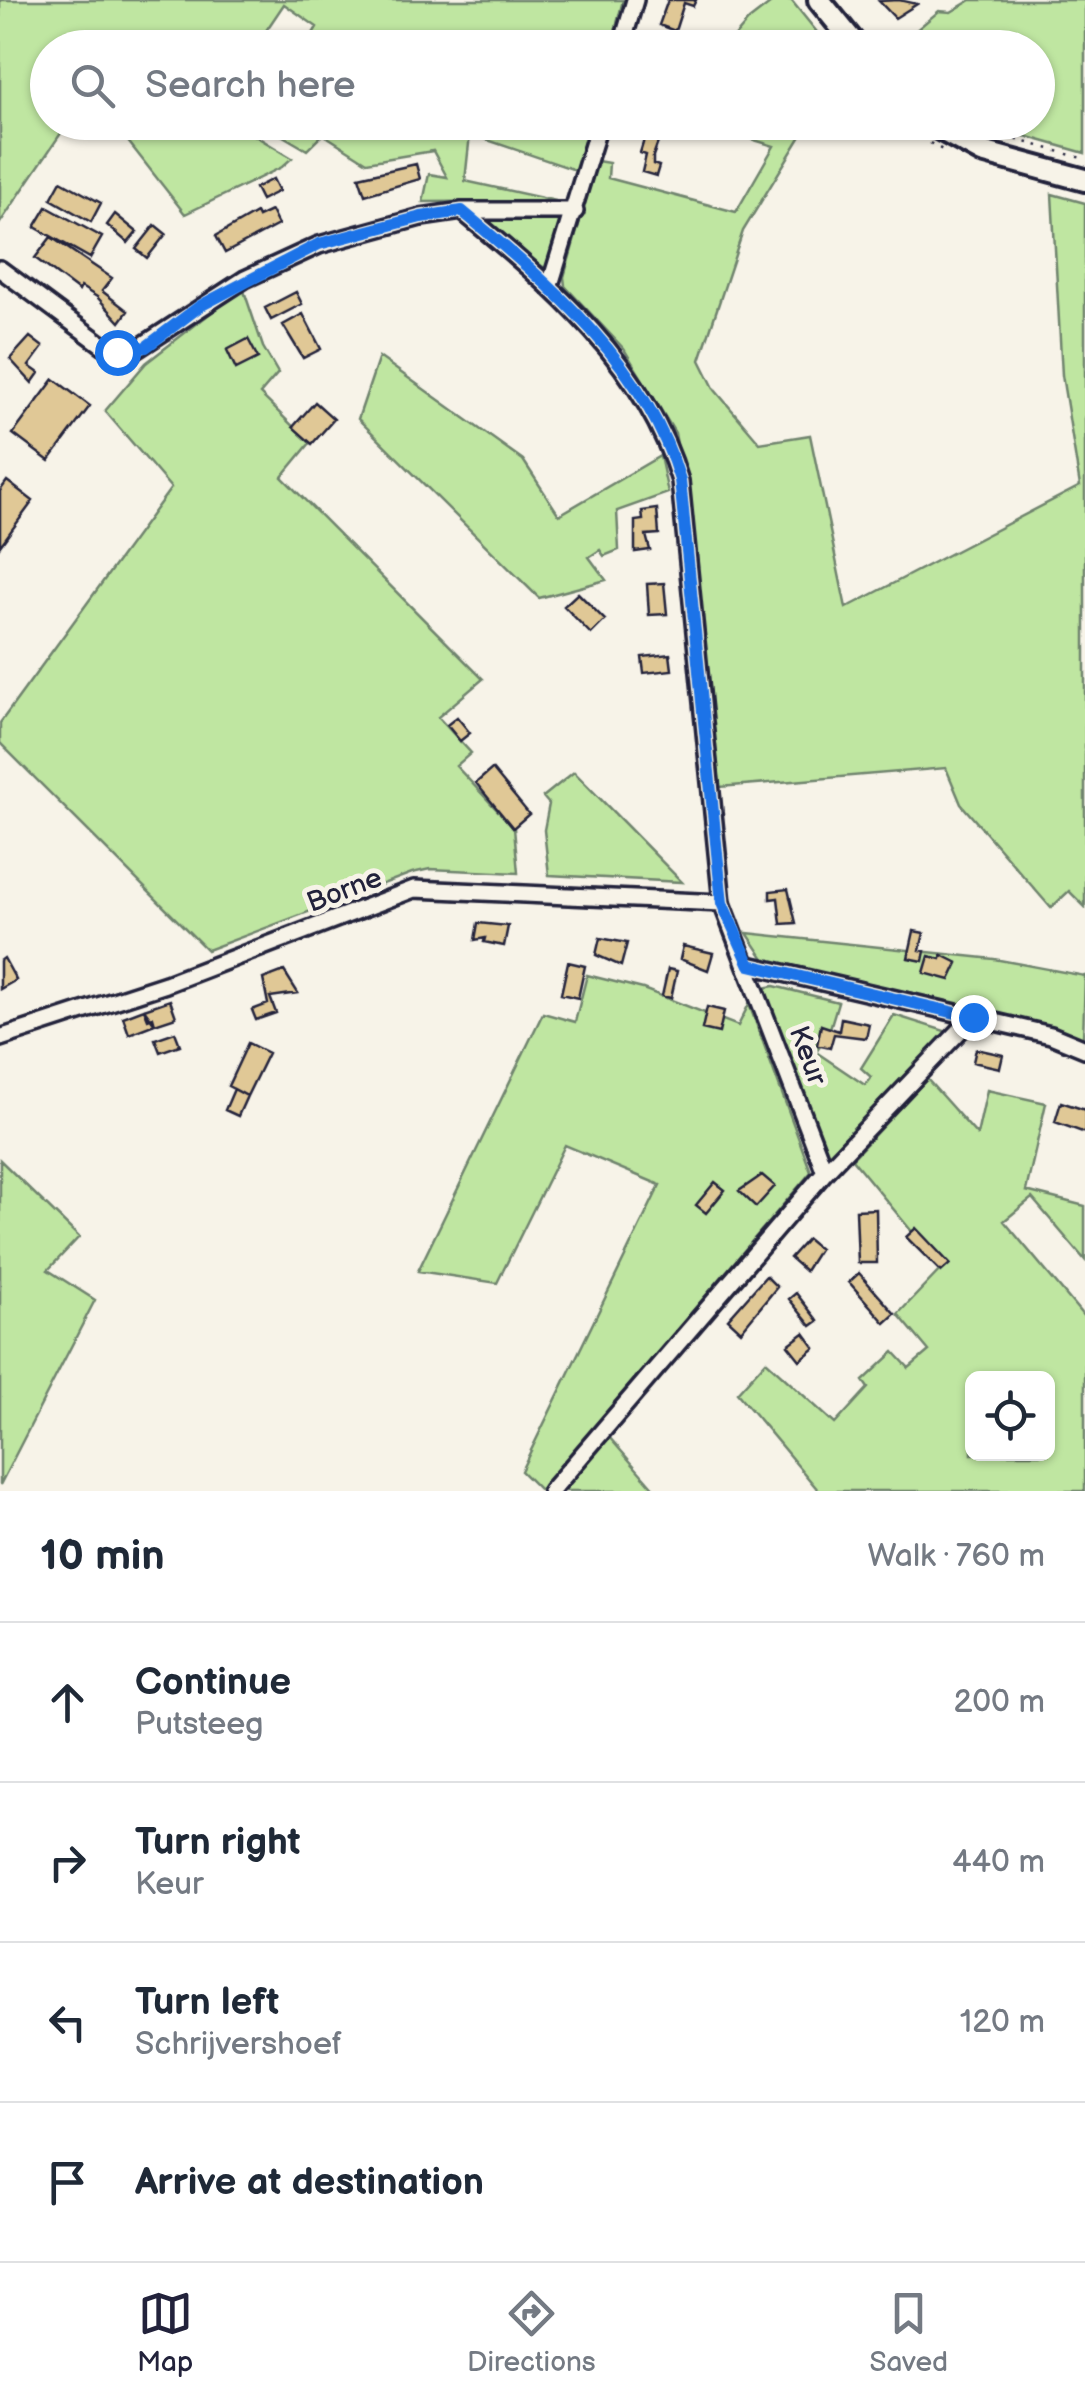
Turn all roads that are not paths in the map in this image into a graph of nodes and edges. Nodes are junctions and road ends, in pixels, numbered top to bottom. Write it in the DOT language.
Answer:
graph roads {
  1 [pos="635,0"];
  2 [pos="819,0"];
  3 [pos="626,30"];
  4 [pos="843,30"];
  5 [pos="595,140"];
  6 [pos="960,140"];
  7 [pos="1085,180"];
  8 [pos="462,211"];
  9 [pos="575,211"];
  10 [pos="0,268"];
  11 [pos="550,284"];
  12 [pos="722,903"];
  13 [pos="750,965"];
  14 [pos="973,1017"];
  15 [pos="0,1038"];
  16 [pos="1085,1048"];
  17 [pos="825,1172"];
  18 [pos="551,1491"];
  1 -- 3 [label="street"];
  2 -- 4 [label="main road"];
  5 -- 9 [label="street"];
  6 -- 7 [label="main road"];
  8 -- 9 [label="street"];
  8 -- 10 [label="street"];
  8 -- 11 [label="street, Keur"];
  9 -- 11 [label="street"];
  11 -- 12 [label="street, Keur"];
  12 -- 13 [label="street, Keur"];
  12 -- 15 [label="street, Borne"];
  13 -- 14 [label="street"];
  13 -- 17 [label="street, Keur"];
  14 -- 16 [label="street"];
  14 -- 17 [label="street"];
  17 -- 18 [label="street"];
}
